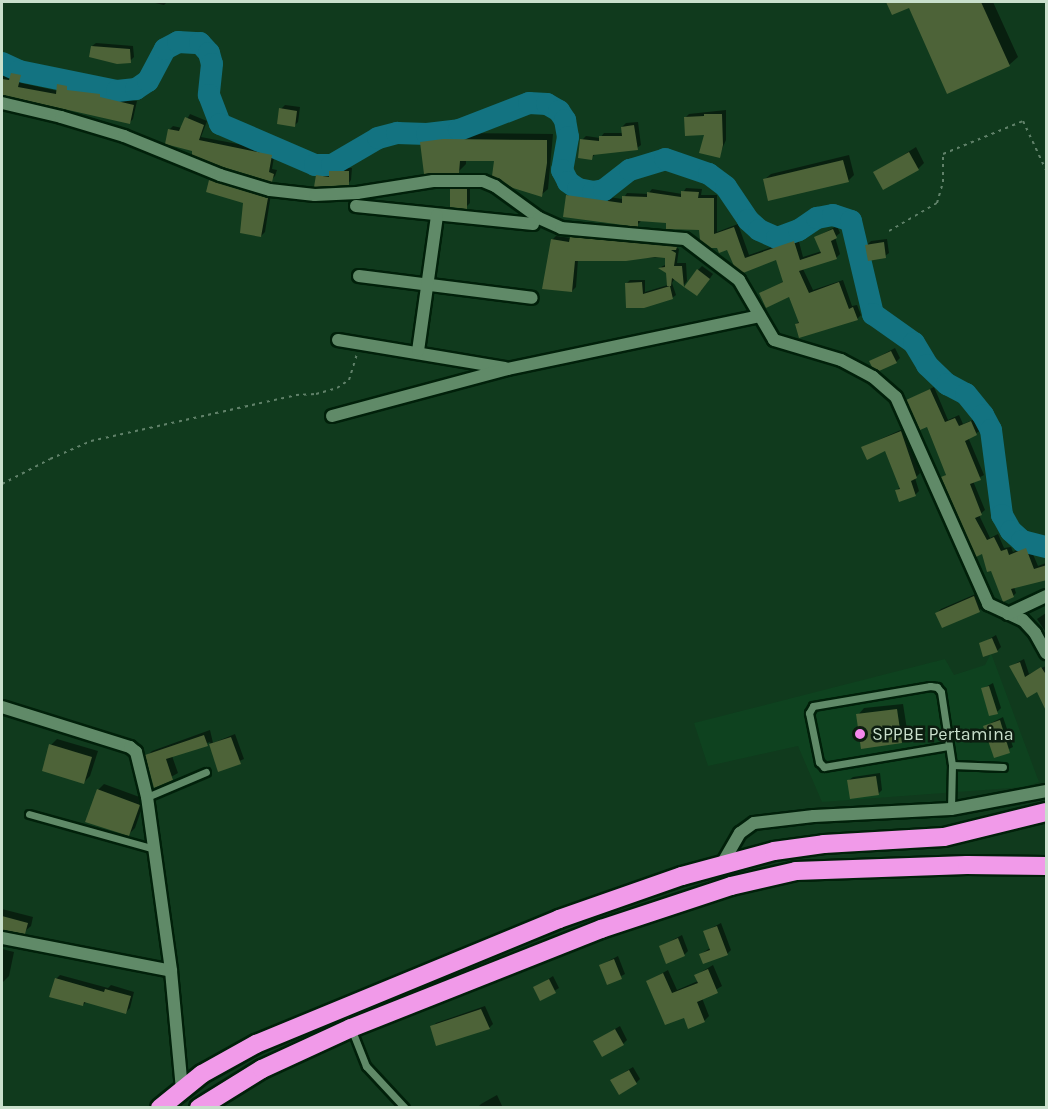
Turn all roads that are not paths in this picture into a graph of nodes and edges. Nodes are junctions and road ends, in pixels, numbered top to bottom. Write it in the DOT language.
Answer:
graph roads {
  1 [pos="2,103"];
  2 [pos="356,206"];
  3 [pos="437,215"];
  4 [pos="533,224"];
  5 [pos="359,276"];
  6 [pos="428,285"];
  7 [pos="532,298"];
  8 [pos="759,316"];
  9 [pos="338,340"];
  10 [pos="418,351"];
  11 [pos="508,369"];
  12 [pos="332,416"];
  13 [pos="1047,596"];
  14 [pos="1008,614"];
  15 [pos="1047,653"];
  16 [pos="2,707"];
  17 [pos="948,746"];
  18 [pos="952,765"];
  19 [pos="1003,767"];
  20 [pos="206,772"];
  21 [pos="1047,791"];
  22 [pos="147,797"];
  23 [pos="951,809"];
  24 [pos="1047,812"];
  25 [pos="29,813"];
  26 [pos="154,849"];
  27 [pos="722,864"];
  28 [pos="1047,866"];
  29 [pos="2,938"];
  30 [pos="171,971"];
  31 [pos="351,1028"];
  32 [pos="182,1089"];
  33 [pos="160,1107"];
  34 [pos="199,1107"];
  35 [pos="405,1107"];
  1 -- 8 [label="street"];
  2 -- 3 [label="street"];
  3 -- 4 [label="street"];
  3 -- 6 [label="street"];
  5 -- 6 [label="street"];
  6 -- 7 [label="street"];
  6 -- 10 [label="street"];
  8 -- 11 [label="street"];
  8 -- 14 [label="street"];
  9 -- 10 [label="street"];
  10 -- 11 [label="street"];
  11 -- 12 [label="street"];
  13 -- 14 [label="street"];
  14 -- 15 [label="street"];
  16 -- 22 [label="street"];
  17 -- 17 [label="lane"];
  17 -- 18 [label="lane"];
  18 -- 19 [label="lane"];
  18 -- 23 [label="lane"];
  20 -- 22 [label="lane"];
  21 -- 23 [label="street"];
  22 -- 26 [label="street"];
  23 -- 27 [label="street"];
  24 -- 27 [label="highway"];
  25 -- 26 [label="lane"];
  26 -- 30 [label="street"];
  27 -- 32 [label="highway"];
  28 -- 31 [label="highway"];
  29 -- 30 [label="street"];
  30 -- 32 [label="street"];
  31 -- 34 [label="highway"];
  31 -- 35 [label="lane"];
  32 -- 33 [label="highway"];
}
